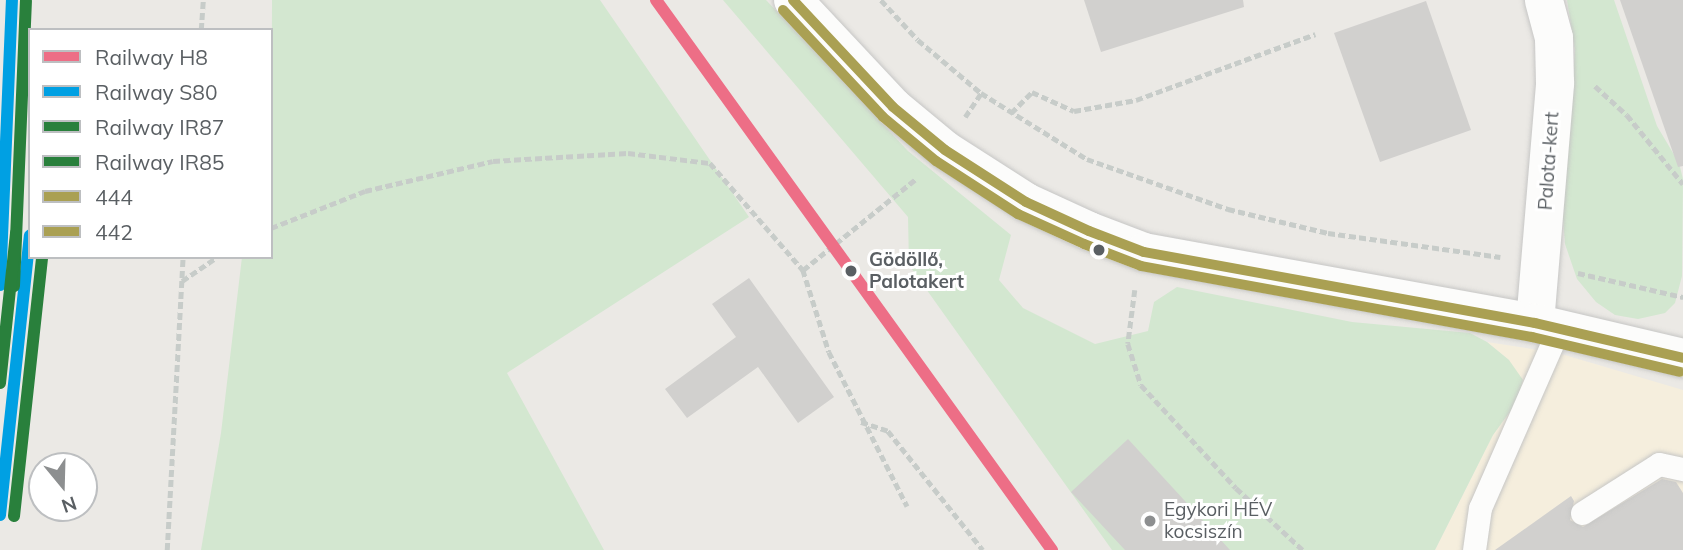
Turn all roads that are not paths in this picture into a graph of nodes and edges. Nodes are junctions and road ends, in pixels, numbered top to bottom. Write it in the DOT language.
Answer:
graph roads {
  1 [pos="793,0"];
  2 [pos="1544,0"];
  3 [pos="1547,326"];
  4 [pos="1683,358"];
  5 [pos="1683,469"];
  6 [pos="1588,514"];
  7 [pos="1474,550"];
  1 -- 3 [label="main road"];
  2 -- 3 [label="main road, Palota-kert"];
  3 -- 4 [label="main road"];
  3 -- 7 [label="lane"];
  5 -- 6 [label="lane"];
}
